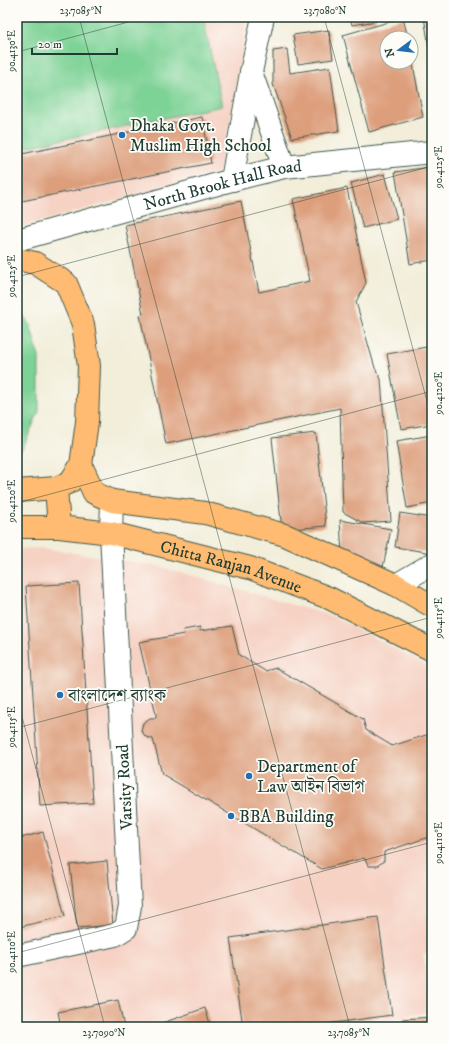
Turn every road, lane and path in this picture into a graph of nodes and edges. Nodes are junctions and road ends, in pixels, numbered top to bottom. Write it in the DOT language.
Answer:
graph roads {
  1 [pos="263,17"];
  2 [pos="251,72"];
  3 [pos="432,152"];
  4 [pos="284,167"];
  5 [pos="232,180"];
  6 [pos="17,240"];
  7 [pos="17,259"];
  8 [pos="80,465"];
  9 [pos="56,488"];
  10 [pos="17,491"];
  11 [pos="112,500"];
  12 [pos="17,527"];
  13 [pos="59,527"];
  14 [pos="111,533"];
  15 [pos="432,564"];
  16 [pos="396,585"];
  17 [pos="432,606"];
  18 [pos="432,650"];
  19 [pos="17,956"];
  1 -- 2 [label="street"];
  2 -- 4 [label="street"];
  2 -- 5 [label="street"];
  3 -- 4 [label="street, North Brook Hall Road"];
  4 -- 5 [label="street, North Brook Hall Road"];
  5 -- 6 [label="street, North Brook Hall Road"];
  7 -- 8 [label="main road"];
  8 -- 9 [label="main road"];
  8 -- 11 [label="main road"];
  9 -- 10 [label="main road"];
  9 -- 13 [label="main road"];
  11 -- 14 [label="street, Varsity Road"];
  11 -- 16 [label="main road"];
  12 -- 13 [label="main road, Chitta Ranjan Avenue"];
  13 -- 14 [label="main road, Chitta Ranjan Avenue"];
  14 -- 18 [label="main road, Chitta Ranjan Avenue"];
  14 -- 19 [label="street, Varsity Road"];
  15 -- 16 [label="street"];
  16 -- 17 [label="main road"];
}
